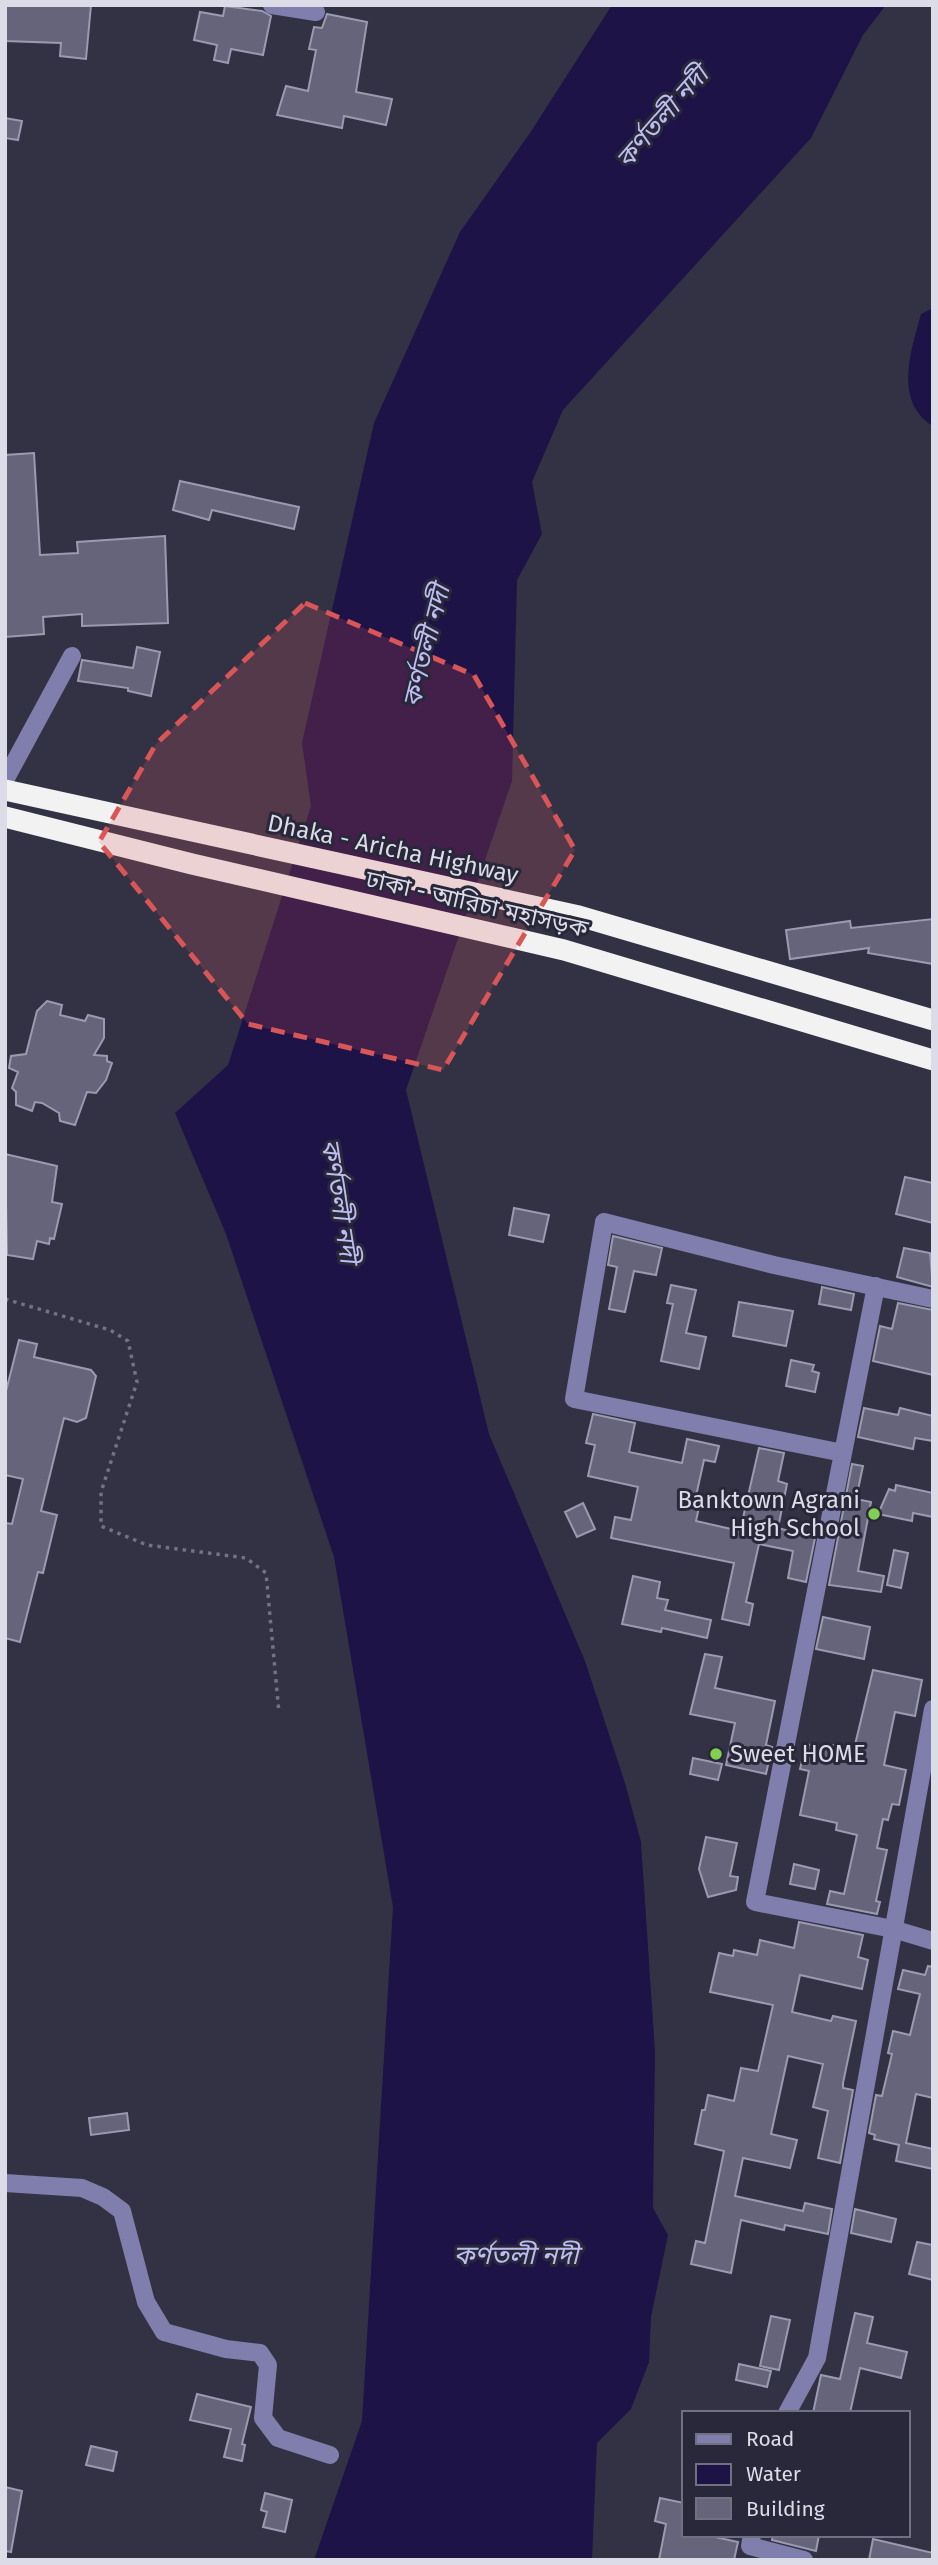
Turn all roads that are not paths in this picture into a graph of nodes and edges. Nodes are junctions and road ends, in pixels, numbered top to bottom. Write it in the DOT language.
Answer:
graph roads {
  1 [pos="272,5"];
  2 [pos="316,12"];
  3 [pos="72,656"];
  4 [pos="5,780"];
  5 [pos="5,790"];
  6 [pos="5,817"];
  7 [pos="579,916"];
  8 [pos="933,1020"];
  9 [pos="933,1060"];
  10 [pos="876,1286"];
  11 [pos="933,1299"];
  12 [pos="843,1453"];
  13 [pos="933,1709"];
  14 [pos="930,1741"];
  15 [pos="893,1929"];
  16 [pos="933,1941"];
  17 [pos="5,2183"];
  18 [pos="788,2411"];
  19 [pos="330,2455"];
  20 [pos="752,2537"];
  21 [pos="804,2560"];
  1 -- 2 [label="street"];
  3 -- 4 [label="street"];
  5 -- 7 [label="highway, Dhaka - Aricha Highway"];
  6 -- 9 [label="highway, ঢাকা - আরিচা মহাসড়ক"];
  7 -- 8 [label="highway, ঢাকা - আরিচা মহাসড়ক"];
  10 -- 11 [label="street"];
  10 -- 12 [label="street"];
  10 -- 12 [label="street"];
  12 -- 15 [label="street"];
  13 -- 14 [label="street"];
  14 -- 15 [label="street"];
  15 -- 16 [label="street"];
  15 -- 18 [label="street"];
  17 -- 19 [label="street"];
  20 -- 21 [label="street"];
}
